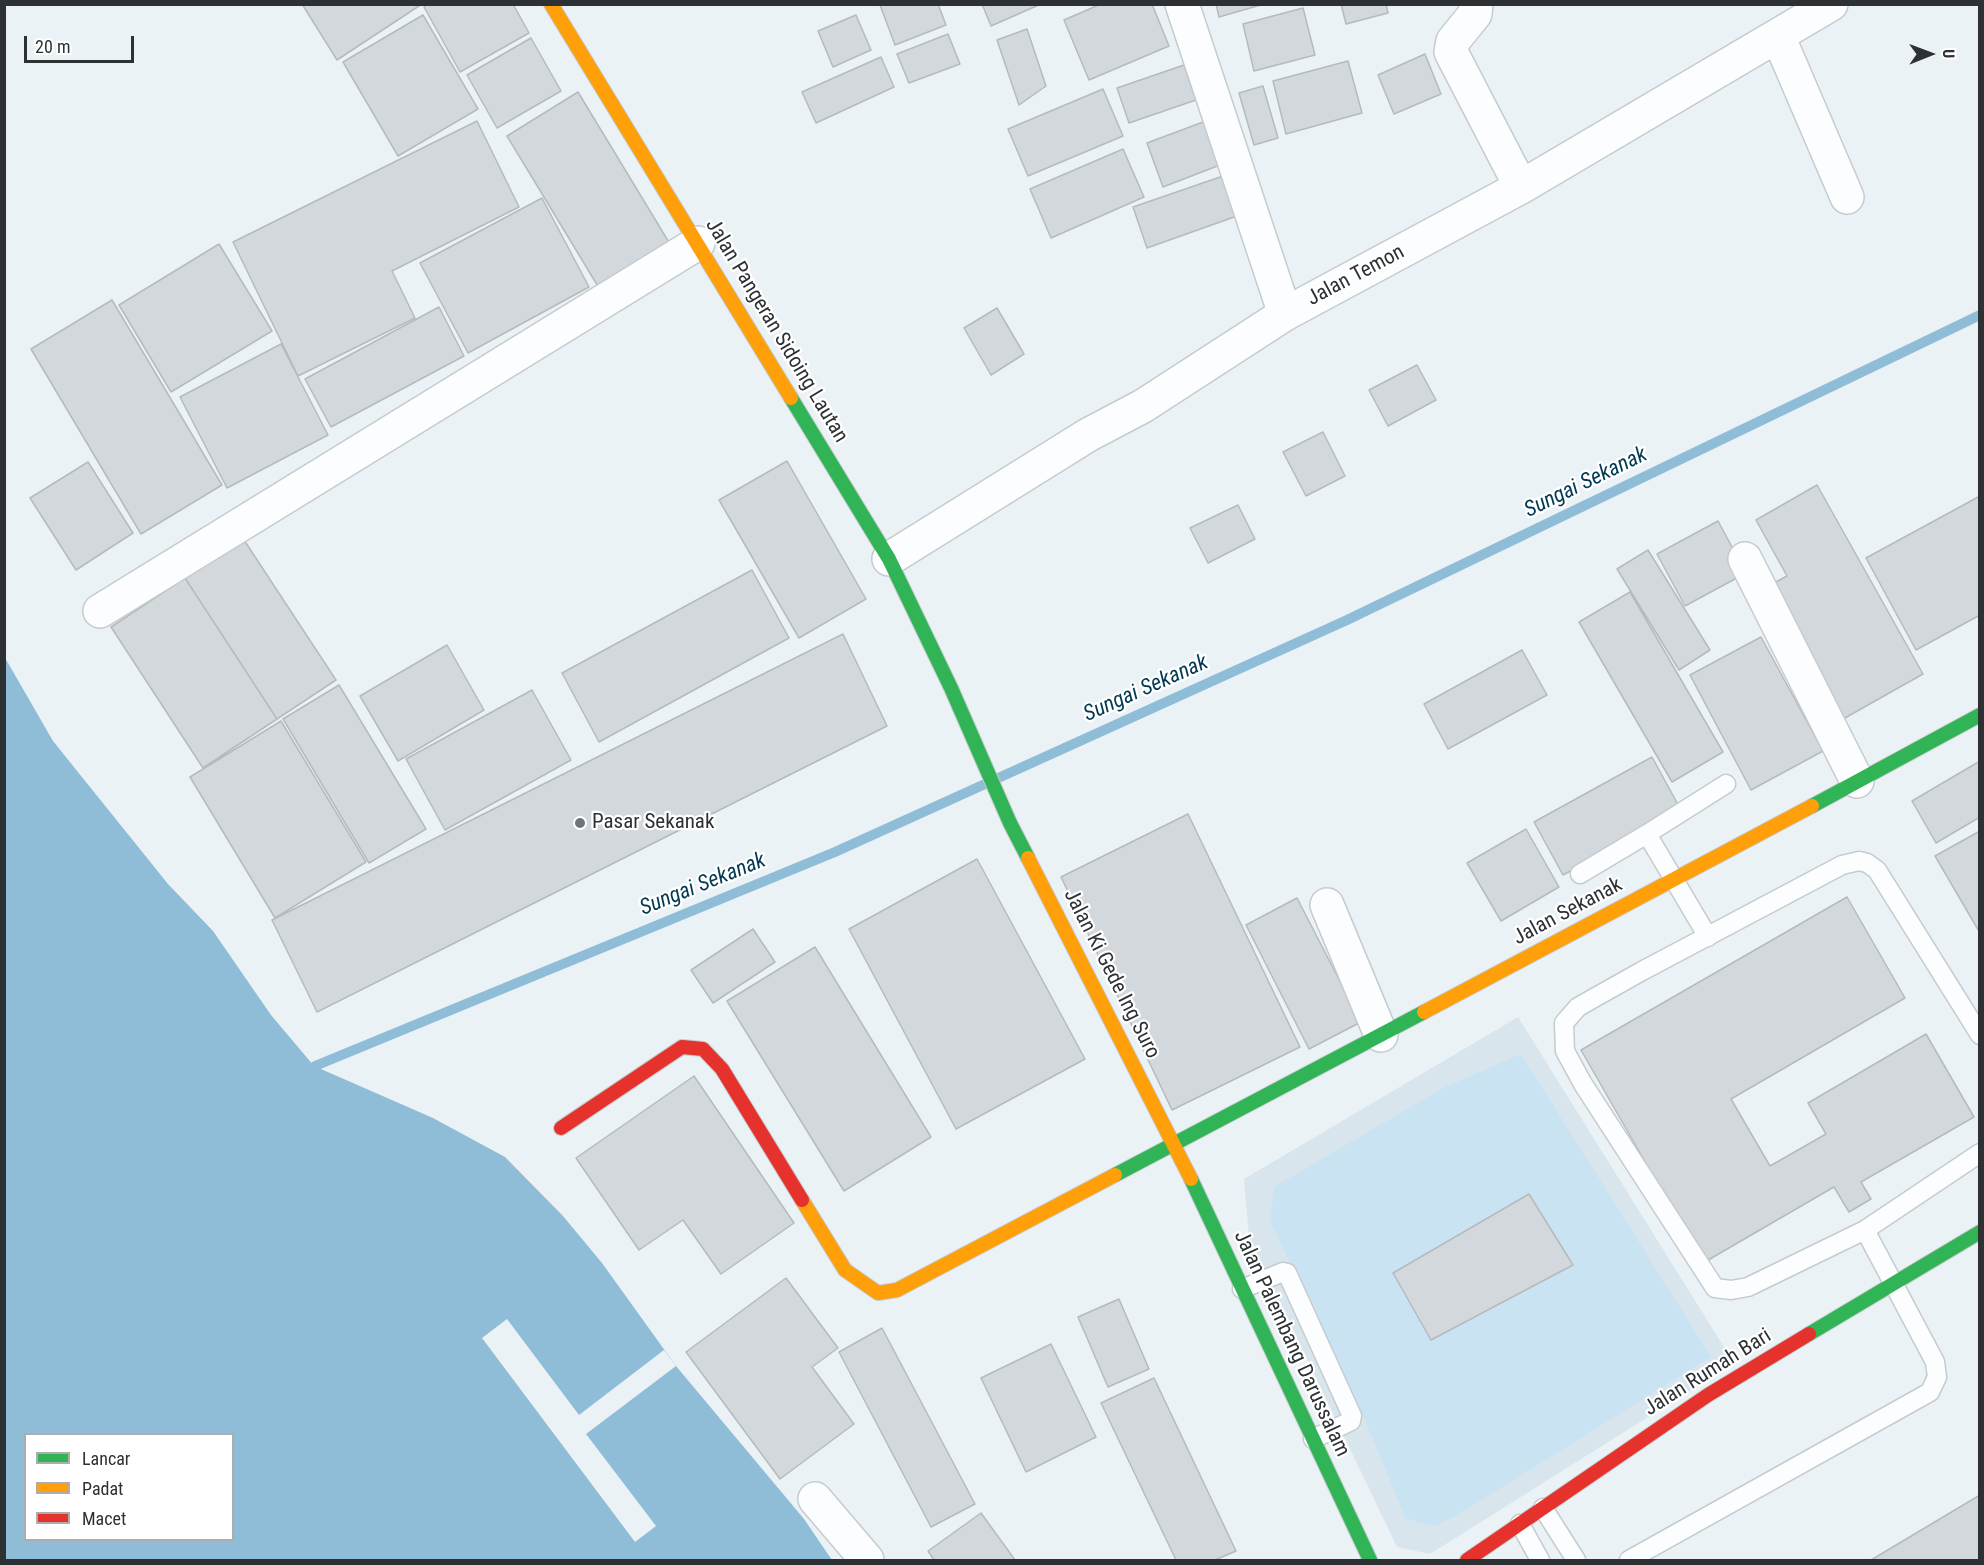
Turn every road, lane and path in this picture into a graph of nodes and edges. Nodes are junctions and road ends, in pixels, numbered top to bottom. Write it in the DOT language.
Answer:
graph roads {
  1 [pos="551,4"];
  2 [pos="1182,4"];
  3 [pos="1476,4"];
  4 [pos="1829,5"];
  5 [pos="1778,36"];
  6 [pos="1521,187"];
  7 [pos="1847,197"];
  8 [pos="698,243"];
  9 [pos="1285,314"];
  10 [pos="889,559"];
  11 [pos="1745,559"];
  12 [pos="100,611"];
  13 [pos="951,688"];
  14 [pos="1980,715"];
  15 [pos="1857,781"];
  16 [pos="1726,784"];
  17 [pos="1647,834"];
  18 [pos="1580,874"];
  19 [pos="1674,879"];
  20 [pos="1327,905"];
  21 [pos="1708,937"];
  22 [pos="1381,1035"];
  23 [pos="1980,1035"];
  24 [pos="561,1128"];
  25 [pos="1175,1145"];
  26 [pos="1980,1153"];
  27 [pos="1865,1230"];
  28 [pos="1980,1232"];
  29 [pos="1894,1283"];
  30 [pos="1242,1289"];
  31 [pos="1313,1439"];
  32 [pos="815,1499"];
  33 [pos="1543,1508"];
  34 [pos="1520,1524"];
  35 [pos="867,1560"];
  36 [pos="1370,1560"];
  37 [pos="1467,1560"];
  38 [pos="1540,1560"];
  39 [pos="1576,1560"];
  40 [pos="1629,1560"];
  1 -- 8 [label="street, Jalan Pangeran Sidoing Lautan"];
  2 -- 9 [label="street"];
  3 -- 6 [label="street"];
  4 -- 5 [label="street, Jalan Temon"];
  5 -- 6 [label="street, Jalan Temon"];
  5 -- 7 [label="street"];
  6 -- 9 [label="street, Jalan Temon"];
  8 -- 10 [label="street, Jalan Pangeran Sidoing Lautan"];
  8 -- 12 [label="street"];
  9 -- 10 [label="street, Jalan Temon"];
  10 -- 13 [label="street, Jalan Pangeran Sidoing Lautan"];
  11 -- 15 [label="street"];
  13 -- 25 [label="street, Jalan Ki Gede Ing Suro"];
  14 -- 15 [label="street, Jalan Sekanak"];
  15 -- 19 [label="street, Jalan Sekanak"];
  16 -- 17 [label="lane"];
  17 -- 18 [label="lane"];
  17 -- 19 [label="lane"];
  19 -- 21 [label="lane"];
  19 -- 22 [label="street, Jalan Sekanak"];
  20 -- 22 [label="street"];
  21 -- 23 [label="lane"];
  21 -- 27 [label="lane"];
  22 -- 25 [label="street, Jalan Sekanak"];
  24 -- 25 [label="street, Jalan Sekanak"];
  25 -- 30 [label="street, Jalan Palembang Darussalam"];
  26 -- 27 [label="lane"];
  27 -- 29 [label="lane"];
  28 -- 29 [label="street, Jalan Rumah Bari"];
  29 -- 33 [label="street, Jalan Rumah Bari"];
  29 -- 40 [label="lane"];
  30 -- 31 [label="street, Jalan Palembang Darussalam"];
  30 -- 31 [label="lane"];
  31 -- 36 [label="street, Jalan Palembang Darussalam"];
  32 -- 35 [label="street"];
  33 -- 34 [label="street, Jalan Rumah Bari"];
  33 -- 39 [label="lane"];
  34 -- 37 [label="street, Jalan Rumah Bari"];
  34 -- 38 [label="lane"];
}
